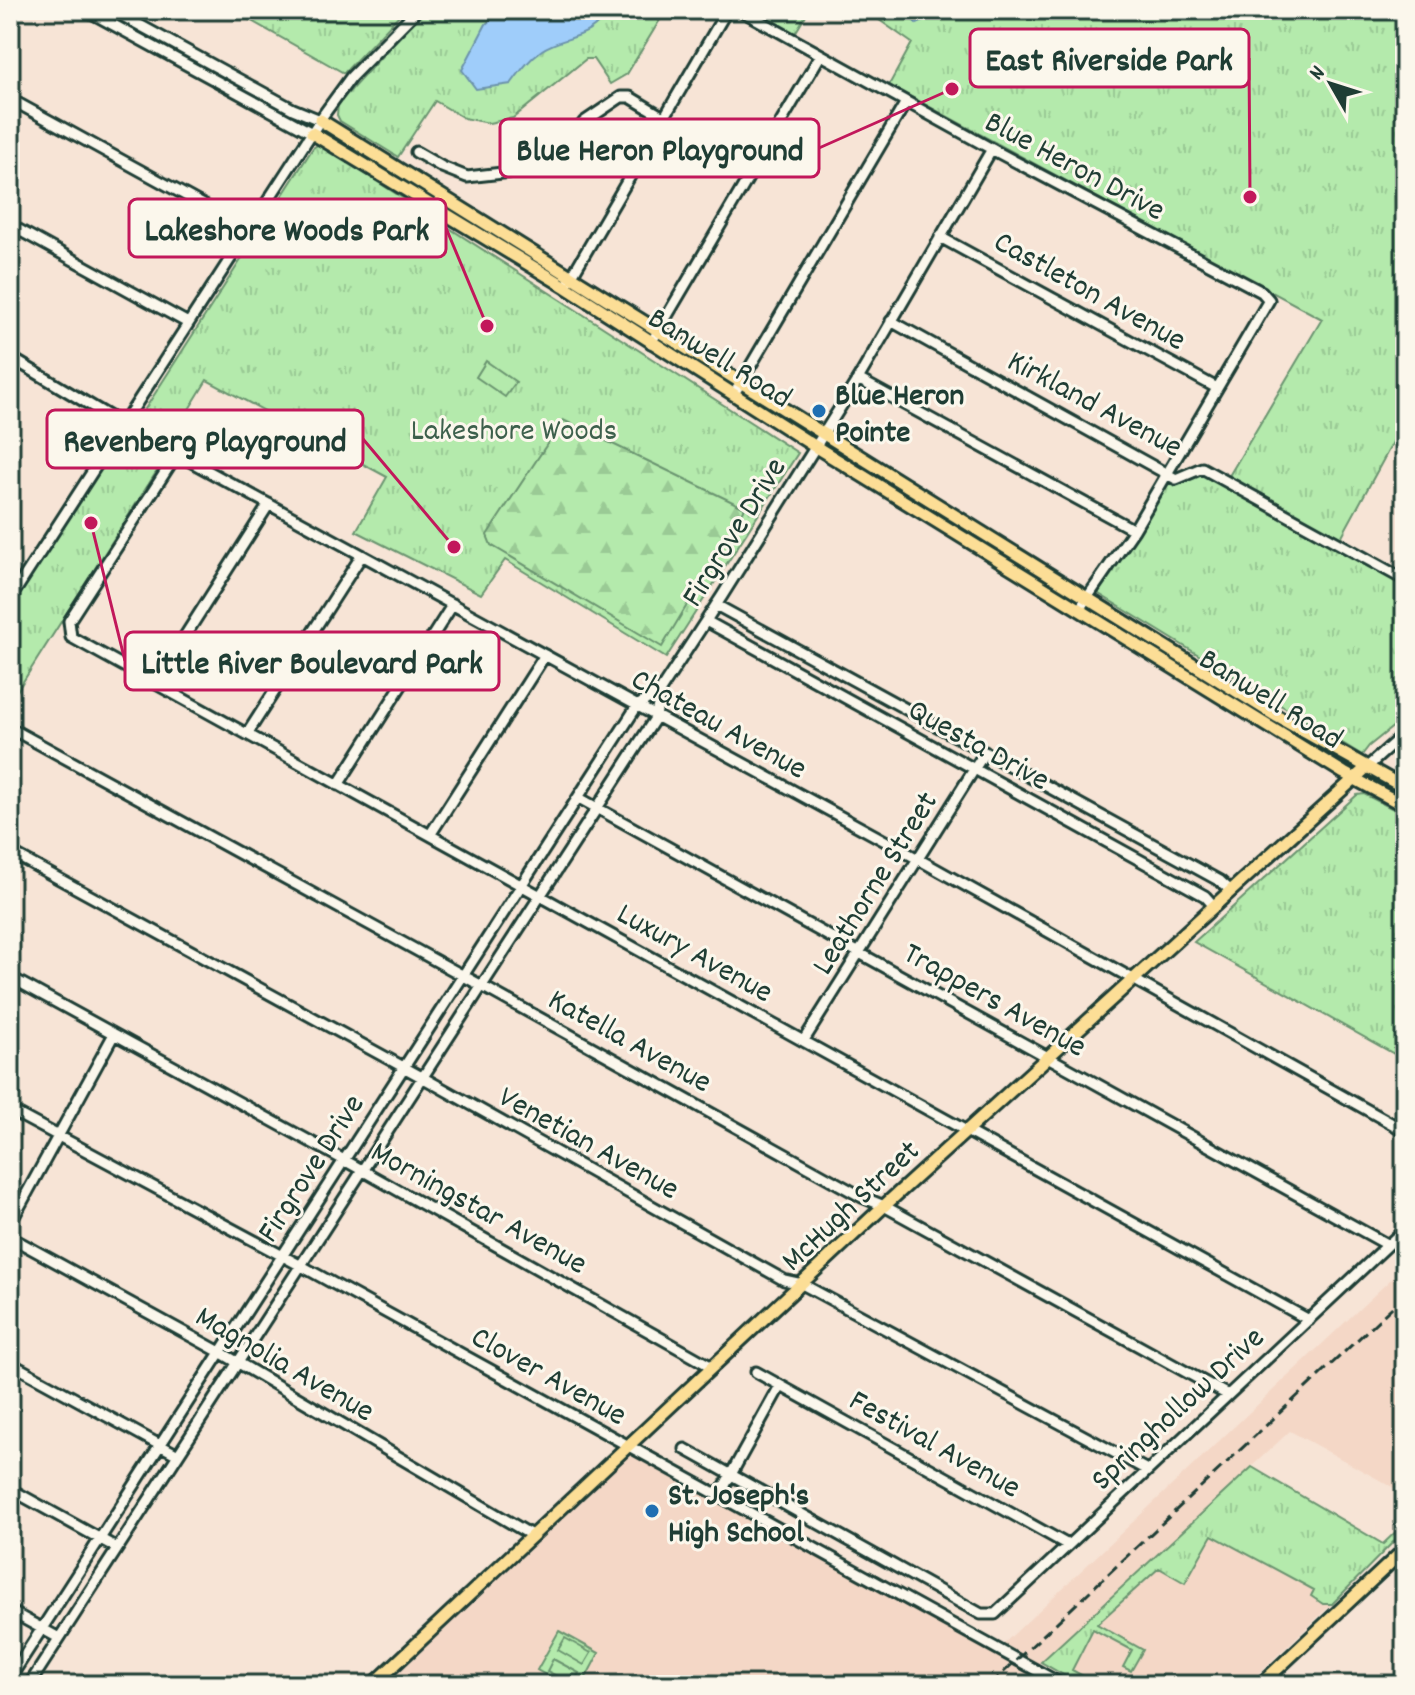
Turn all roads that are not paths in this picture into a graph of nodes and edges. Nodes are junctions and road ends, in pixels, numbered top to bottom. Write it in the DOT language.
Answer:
graph roads {
  1 [pos="86,10"];
  2 [pos="417,10"];
  3 [pos="727,10"];
  4 [pos="740,10"];
  5 [pos="115,12"];
  6 [pos="112,24"];
  7 [pos="188,52"];
  8 [pos="820,56"];
  9 [pos="182,64"];
  10 [pos="10,99"];
  11 [pos="906,102"];
  12 [pos="665,118"];
  13 [pos="320,120"];
  14 [pos="312,133"];
  15 [pos="992,149"];
  16 [pos="416,152"];
  17 [pos="10,225"];
  18 [pos="249,230"];
  19 [pos="940,237"];
  20 [pos="572,276"];
  21 [pos="566,287"];
  22 [pos="891,321"];
  23 [pos="188,323"];
  24 [pos="659,330"];
  25 [pos="651,343"];
  26 [pos="10,357"];
  27 [pos="858,379"];
  28 [pos="742,382"];
  29 [pos="1217,388"];
  30 [pos="734,394"];
  31 [pos="122,424"];
  32 [pos="823,435"];
  33 [pos="816,447"];
  34 [pos="177,454"];
  35 [pos="1168,474"];
  36 [pos="269,504"];
  37 [pos="1134,530"];
  38 [pos="362,555"];
  39 [pos="1405,580"];
  40 [pos="1087,597"];
  41 [pos="10,599"];
  42 [pos="453,604"];
  43 [pos="716,605"];
  44 [pos="1080,608"];
  45 [pos="706,621"];
  46 [pos="545,655"];
  47 [pos="851,679"];
  48 [pos="155,683"];
  49 [pos="660,691"];
  50 [pos="841,696"];
  51 [pos="637,706"];
  52 [pos="656,717"];
  53 [pos="10,728"];
  54 [pos="1405,733"];
  55 [pos="247,734"];
  56 [pos="985,752"];
  57 [pos="1366,768"];
  58 [pos="974,770"];
  59 [pos="1354,779"];
  60 [pos="338,785"];
  61 [pos="1405,788"];
  62 [pos="579,798"];
  63 [pos="1405,806"];
  64 [pos="598,808"];
  65 [pos="1105,819"];
  66 [pos="430,835"];
  67 [pos="1096,836"];
  68 [pos="10,852"];
  69 [pos="918,859"];
  70 [pos="522,886"];
  71 [pos="1231,891"];
  72 [pos="540,895"];
  73 [pos="1214,906"];
  74 [pos="859,952"];
  75 [pos="464,976"];
  76 [pos="10,977"];
  77 [pos="1133,979"];
  78 [pos="482,986"];
  79 [pos="114,1034"];
  80 [pos="804,1040"];
  81 [pos="1048,1057"];
  82 [pos="403,1067"];
  83 [pos="422,1078"];
  84 [pos="10,1110"];
  85 [pos="967,1131"];
  86 [pos="1405,1131"];
  87 [pos="58,1136"];
  88 [pos="344,1160"];
  89 [pos="363,1171"];
  90 [pos="884,1206"];
  91 [pos="10,1224"];
  92 [pos="1405,1229"];
  93 [pos="10,1237"];
  94 [pos="1388,1245"];
  95 [pos="283,1257"];
  96 [pos="300,1266"];
  97 [pos="802,1284"];
  98 [pos="1309,1320"];
  99 [pos="220,1352"];
  100 [pos="10,1363"];
  101 [pos="238,1364"];
  102 [pos="712,1367"];
  103 [pos="756,1372"];
  104 [pos="780,1386"];
  105 [pos="1228,1395"];
  106 [pos="160,1445"];
  107 [pos="628,1447"];
  108 [pos="685,1449"];
  109 [pos="178,1455"];
  110 [pos="1147,1470"];
  111 [pos="730,1474"];
  112 [pos="10,1489"];
  113 [pos="719,1496"];
  114 [pos="533,1536"];
  115 [pos="99,1538"];
  116 [pos="1068,1545"];
  117 [pos="117,1548"];
  118 [pos="1405,1549"];
  119 [pos="10,1611"];
  120 [pos="42,1628"];
  121 [pos="59,1638"];
  122 [pos="10,1678"];
  123 [pos="1405,1679"];
  124 [pos="29,1685"];
  125 [pos="373,1685"];
  126 [pos="1063,1685"];
  127 [pos="1260,1685"];
  128 [pos="1399,1685"];
  1 -- 6 [label="street, Banwell Road"];
  2 -- 13 [label="street"];
  3 -- 12 [label="street"];
  4 -- 8 [label="street, Blue Heron Drive"];
  5 -- 6 [label="street"];
  5 -- 7 [label="street, Banwell Road"];
  6 -- 9 [label="street, Banwell Road"];
  7 -- 9 [label="street"];
  7 -- 13 [label="street, Banwell Road"];
  8 -- 11 [label="street, Blue Heron Drive"];
  8 -- 24 [label="street"];
  9 -- 14 [label="street, Banwell Road"];
  10 -- 18 [label="street"];
  11 -- 15 [label="street, Blue Heron Drive"];
  11 -- 28 [label="street"];
  12 -- 16 [label="street"];
  12 -- 20 [label="street"];
  13 -- 14 [label="street"];
  13 -- 20 [label="main road, Banwell Road"];
  14 -- 18 [label="street"];
  14 -- 21 [label="main road, Banwell Road"];
  15 -- 19 [label="street, Firgrove Drive"];
  15 -- 29 [label="street, Blue Heron Drive"];
  17 -- 23 [label="street"];
  18 -- 23 [label="street"];
  19 -- 22 [label="street, Firgrove Drive"];
  19 -- 29 [label="street, Castleton Avenue"];
  20 -- 21 [label="street"];
  20 -- 24 [label="main road, Banwell Road"];
  21 -- 25 [label="main road, Banwell Road"];
  22 -- 27 [label="street, Firgrove Drive"];
  22 -- 35 [label="street, Kirkland Avenue"];
  23 -- 31 [label="street"];
  24 -- 25 [label="street"];
  24 -- 28 [label="main road, Banwell Road"];
  25 -- 30 [label="main road, Banwell Road"];
  26 -- 31 [label="street, Chateau Avenue"];
  27 -- 32 [label="street, Firgrove Drive"];
  27 -- 37 [label="street"];
  28 -- 30 [label="street"];
  28 -- 32 [label="main road, Banwell Road"];
  29 -- 35 [label="street"];
  30 -- 33 [label="main road, Banwell Road"];
  31 -- 34 [label="street, Chateau Avenue"];
  31 -- 41 [label="street"];
  32 -- 33 [label="street, Firgrove Drive"];
  32 -- 40 [label="main road, Banwell Road"];
  33 -- 43 [label="street, Firgrove Drive"];
  33 -- 44 [label="main road, Banwell Road"];
  34 -- 36 [label="street, Chateau Avenue"];
  34 -- 48 [label="street, Luxury Avenue"];
  35 -- 37 [label="street"];
  35 -- 39 [label="street, Kirkland Avenue"];
  36 -- 38 [label="street, Chateau Avenue"];
  36 -- 48 [label="street"];
  37 -- 40 [label="street"];
  38 -- 42 [label="street, Chateau Avenue"];
  38 -- 55 [label="street"];
  40 -- 44 [label="street"];
  40 -- 57 [label="main road, Banwell Road"];
  42 -- 46 [label="street, Chateau Avenue"];
  42 -- 60 [label="street"];
  43 -- 45 [label="street, Firgrove Drive"];
  43 -- 47 [label="street, Questa Drive"];
  44 -- 59 [label="main road, Banwell Road"];
  45 -- 49 [label="street, Firgrove Drive"];
  45 -- 50 [label="street, Questa Drive"];
  46 -- 51 [label="street, Chateau Avenue"];
  46 -- 66 [label="street"];
  47 -- 50 [label="street"];
  47 -- 56 [label="street, Questa Drive"];
  48 -- 55 [label="street, Luxury Avenue"];
  49 -- 51 [label="street, Firgrove Drive"];
  49 -- 52 [label="street, Firgrove Drive"];
  50 -- 58 [label="street, Questa Drive"];
  51 -- 52 [label="street, Chateau Avenue"];
  51 -- 62 [label="street, Firgrove Drive"];
  52 -- 64 [label="street, Firgrove Drive"];
  52 -- 69 [label="street, Chateau Avenue"];
  53 -- 75 [label="street, Katella Avenue"];
  54 -- 57 [label="street"];
  55 -- 60 [label="street, Luxury Avenue"];
  56 -- 58 [label="street, Leathorne Street"];
  56 -- 65 [label="street, Questa Drive"];
  57 -- 59 [label="main road, McHugh Street"];
  57 -- 61 [label="main road, Banwell Road"];
  58 -- 67 [label="street, Questa Drive"];
  58 -- 69 [label="street, Leathorne Street"];
  59 -- 63 [label="main road, Banwell Road"];
  59 -- 71 [label="main road, McHugh Street"];
  60 -- 66 [label="street, Luxury Avenue"];
  62 -- 64 [label="street, Trappers Avenue"];
  62 -- 70 [label="street, Firgrove Drive"];
  64 -- 72 [label="street, Firgrove Drive"];
  64 -- 74 [label="street, Trappers Avenue"];
  65 -- 67 [label="street"];
  65 -- 71 [label="street, Questa Drive"];
  66 -- 70 [label="street, Luxury Avenue"];
  67 -- 73 [label="street, Questa Drive"];
  68 -- 82 [label="street, Venetian Avenue"];
  69 -- 74 [label="street, Leathorne Street"];
  69 -- 77 [label="street, Chateau Avenue"];
  70 -- 72 [label="street, Luxury Avenue"];
  70 -- 75 [label="street, Firgrove Drive"];
  71 -- 73 [label="main road, McHugh Street"];
  72 -- 78 [label="street, Firgrove Drive"];
  72 -- 80 [label="street, Luxury Avenue"];
  73 -- 77 [label="main road, McHugh Street"];
  74 -- 80 [label="street, Leathorne Street"];
  74 -- 81 [label="street, Trappers Avenue"];
  75 -- 78 [label="street, Katella Avenue"];
  75 -- 82 [label="street, Firgrove Drive"];
  76 -- 79 [label="street, Morningstar Avenue"];
  77 -- 81 [label="main road, McHugh Street"];
  77 -- 86 [label="street, Chateau Avenue"];
  78 -- 83 [label="street, Firgrove Drive"];
  78 -- 90 [label="street, Katella Avenue"];
  79 -- 87 [label="street"];
  79 -- 88 [label="street, Morningstar Avenue"];
  80 -- 85 [label="street, Luxury Avenue"];
  81 -- 85 [label="main road, McHugh Street"];
  81 -- 94 [label="street, Trappers Avenue"];
  82 -- 83 [label="street, Venetian Avenue"];
  82 -- 88 [label="street, Firgrove Drive"];
  83 -- 89 [label="street, Firgrove Drive"];
  83 -- 97 [label="street, Venetian Avenue"];
  84 -- 87 [label="street, Clover Avenue"];
  85 -- 90 [label="main road, McHugh Street"];
  85 -- 98 [label="street, Luxury Avenue"];
  87 -- 91 [label="street"];
  87 -- 95 [label="street, Clover Avenue"];
  88 -- 89 [label="street, Morningstar Avenue"];
  88 -- 95 [label="street, Firgrove Drive"];
  89 -- 96 [label="street, Firgrove Drive"];
  89 -- 102 [label="street, Morningstar Avenue"];
  90 -- 97 [label="main road, McHugh Street"];
  90 -- 105 [label="street, Katella Avenue"];
  92 -- 94 [label="street, Springhollow Drive"];
  93 -- 99 [label="street, Magnolia Avenue"];
  94 -- 98 [label="street, Springhollow Drive"];
  95 -- 96 [label="street, Clover Avenue"];
  95 -- 99 [label="street, Firgrove Drive"];
  96 -- 101 [label="street, Firgrove Drive"];
  96 -- 107 [label="street, Clover Avenue"];
  97 -- 102 [label="main road, McHugh Street"];
  97 -- 110 [label="street, Venetian Avenue"];
  98 -- 105 [label="street, Springhollow Drive"];
  99 -- 101 [label="street, Magnolia Avenue"];
  99 -- 106 [label="street, Firgrove Drive"];
  100 -- 106 [label="street"];
  101 -- 109 [label="street, Firgrove Drive"];
  101 -- 114 [label="street, Magnolia Avenue"];
  102 -- 107 [label="main road, McHugh Street"];
  103 -- 104 [label="street, Festival Avenue"];
  104 -- 111 [label="street"];
  104 -- 116 [label="street, Festival Avenue"];
  105 -- 110 [label="street, Springhollow Drive"];
  106 -- 109 [label="street"];
  106 -- 115 [label="street, Firgrove Drive"];
  107 -- 113 [label="street, Clover Avenue"];
  107 -- 114 [label="main road, McHugh Street"];
  108 -- 111 [label="street"];
  109 -- 117 [label="street, Firgrove Drive"];
  110 -- 116 [label="street, Springhollow Drive"];
  111 -- 113 [label="street"];
  111 -- 116 [label="street, Springhollow Drive"];
  112 -- 115 [label="street"];
  113 -- 126 [label="street, Clover Avenue"];
  114 -- 125 [label="main road, McHugh Street"];
  115 -- 117 [label="street"];
  115 -- 120 [label="street, Firgrove Drive"];
  117 -- 121 [label="street, Firgrove Drive"];
  118 -- 127 [label="main road"];
  119 -- 120 [label="street"];
  120 -- 121 [label="street"];
  120 -- 122 [label="street, Firgrove Drive"];
  121 -- 124 [label="street, Firgrove Drive"];
  123 -- 128 [label="street"];
}
